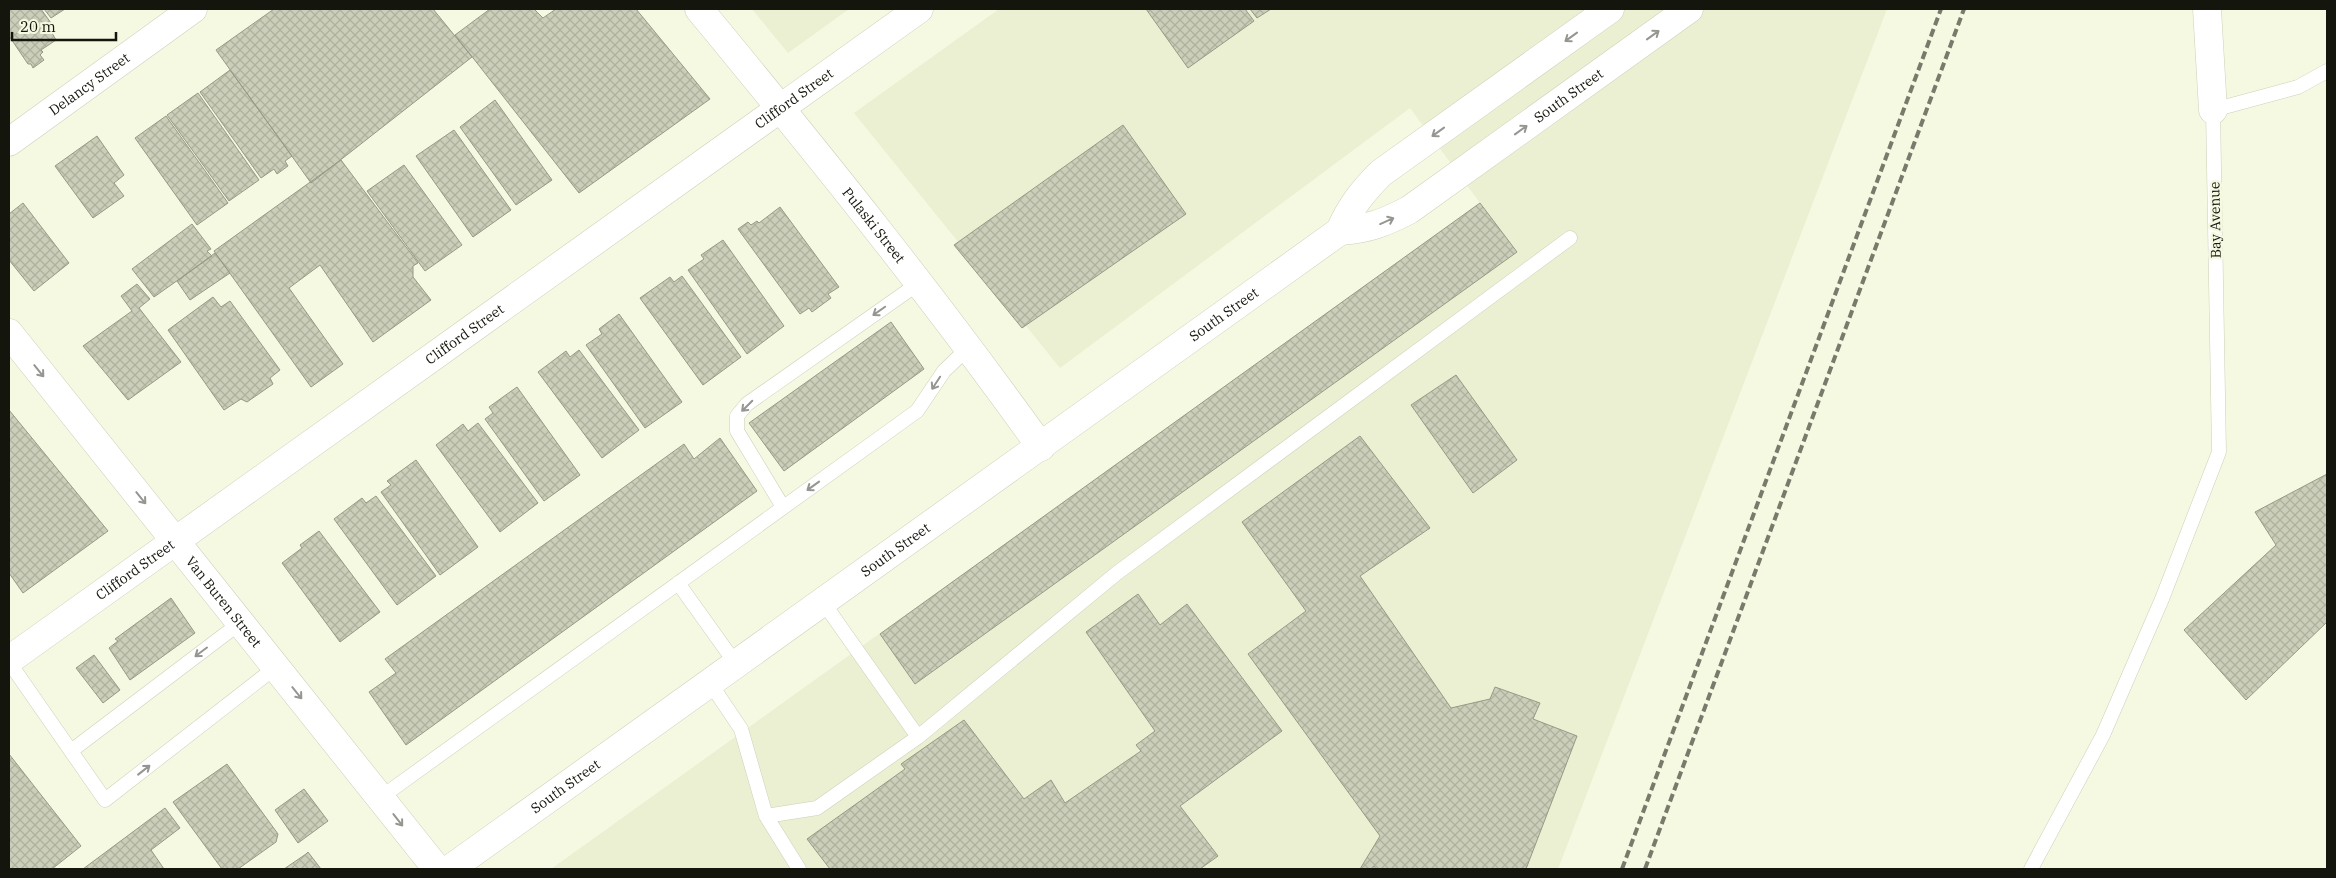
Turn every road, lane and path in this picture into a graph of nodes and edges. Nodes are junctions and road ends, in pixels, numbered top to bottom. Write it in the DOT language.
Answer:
graph roads {
  1 [pos="193,9"];
  2 [pos="699,9"];
  3 [pos="919,9"];
  4 [pos="1610,9"];
  5 [pos="1689,9"];
  6 [pos="2207,9"];
  7 [pos="2327,71"];
  8 [pos="781,108"];
  9 [pos="2213,110"];
  10 [pos="9,142"];
  11 [pos="1340,231"];
  12 [pos="1570,238"];
  13 [pos="919,283"];
  14 [pos="9,333"];
  15 [pos="969,347"];
  16 [pos="1041,447"];
  17 [pos="783,507"];
  18 [pos="176,542"];
  19 [pos="678,583"];
  20 [pos="822,602"];
  21 [pos="240,623"];
  22 [pos="9,661"];
  23 [pos="736,664"];
  24 [pos="276,667"];
  25 [pos="710,683"];
  26 [pos="918,737"];
  27 [pos="71,751"];
  28 [pos="380,798"];
  29 [pos="766,816"];
  30 [pos="437,869"];
  31 [pos="450,869"];
  32 [pos="799,869"];
  33 [pos="2031,869"];
  1 -- 10 [label="street, Delancy Street"];
  2 -- 8 [label="street, Pulaski Street"];
  3 -- 8 [label="street, Clifford Street"];
  4 -- 11 [label="street, one-way"];
  11 -- 5 [label="street, South Street, one-way"];
  6 -- 9 [label="street"];
  7 -- 9 [label="lane"];
  8 -- 13 [label="street, Pulaski Street"];
  8 -- 18 [label="street, Clifford Street"];
  9 -- 33 [label="lane, Bay Avenue"];
  11 -- 16 [label="street, South Street"];
  12 -- 26 [label="lane"];
  13 -- 15 [label="street, Pulaski Street"];
  13 -- 17 [label="lane, one-way"];
  14 -- 18 [label="street, Van Buren Street, one-way"];
  15 -- 16 [label="street, Pulaski Street"];
  15 -- 17 [label="lane, one-way"];
  16 -- 20 [label="street, South Street"];
  17 -- 19 [label="lane"];
  18 -- 21 [label="street, Van Buren Street"];
  18 -- 22 [label="street, Clifford Street"];
  19 -- 23 [label="lane"];
  19 -- 28 [label="lane"];
  20 -- 23 [label="street, South Street"];
  20 -- 26 [label="lane"];
  21 -- 24 [label="street, Van Buren Street"];
  21 -- 27 [label="lane, one-way"];
  22 -- 27 [label="lane"];
  23 -- 25 [label="street, South Street"];
  27 -- 24 [label="lane, one-way"];
  24 -- 28 [label="street, Van Buren Street, one-way"];
  25 -- 29 [label="lane"];
  25 -- 31 [label="street, South Street"];
  26 -- 29 [label="lane"];
  28 -- 30 [label="street, Van Buren Street, one-way"];
  29 -- 32 [label="lane"];
}
